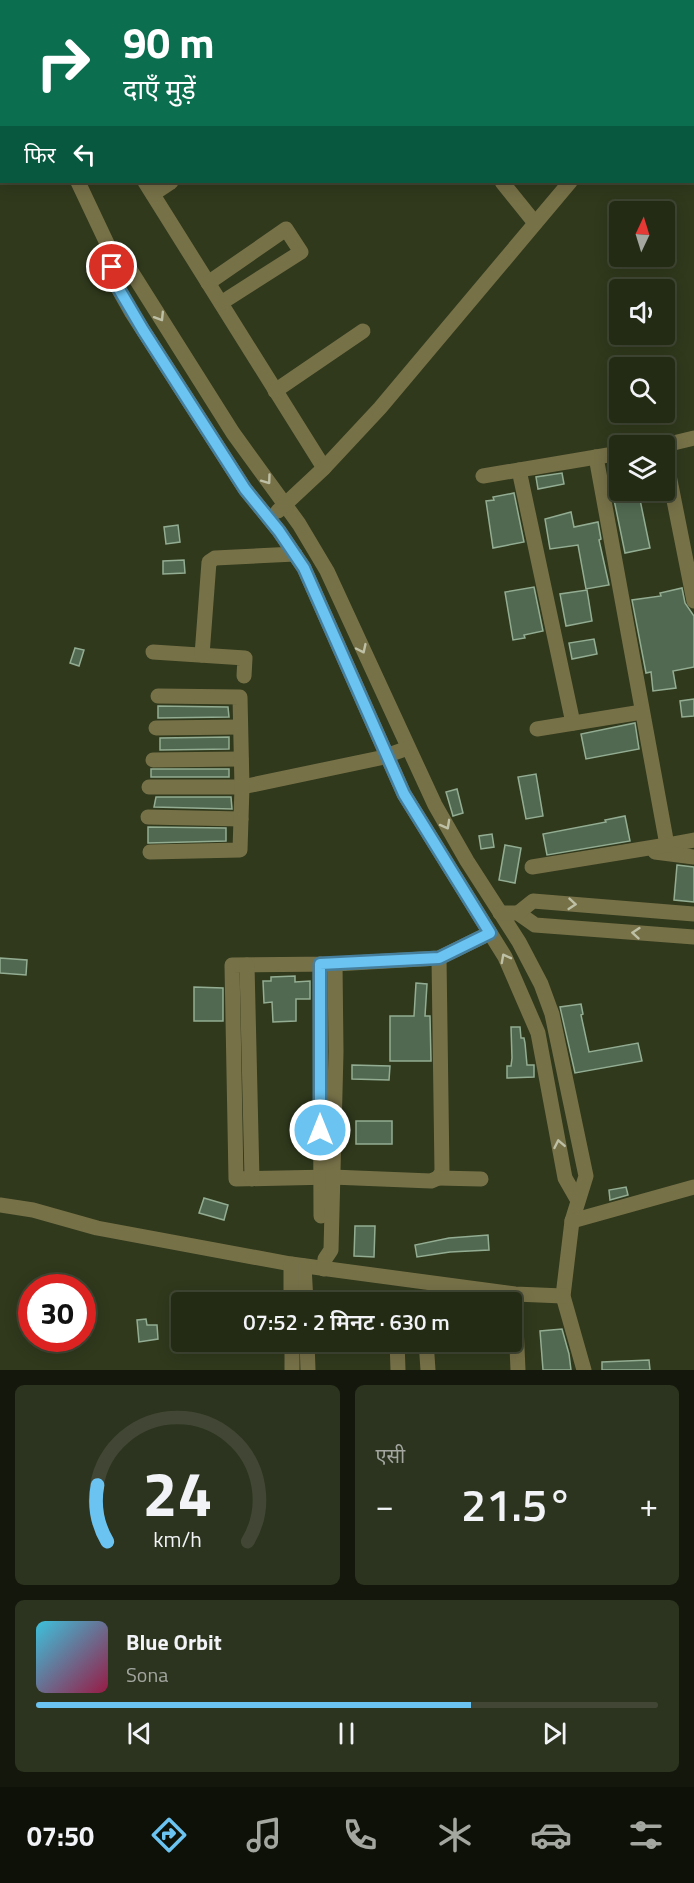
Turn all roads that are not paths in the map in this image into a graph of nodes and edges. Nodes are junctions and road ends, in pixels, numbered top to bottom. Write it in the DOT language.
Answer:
graph roads {
  1 [pos="78,183"];
  2 [pos="167,183"];
  3 [pos="503,183"];
  4 [pos="569,183"];
  5 [pos="149,188"];
  6 [pos="536,223"];
  7 [pos="112,254"];
  8 [pos="208,283"];
  9 [pos="220,303"];
  10 [pos="363,331"];
  11 [pos="275,391"];
  12 [pos="694,438"];
  13 [pos="675,442"];
  14 [pos="609,455"];
  15 [pos="596,457"];
  16 [pos="324,468"];
  17 [pos="519,470"];
  18 [pos="483,476"];
  19 [pos="675,496"];
  20 [pos="285,505"];
  21 [pos="269,519"];
  22 [pos="295,554"];
  23 [pos="689,554"];
  24 [pos="694,601"];
  25 [pos="153,652"];
  26 [pos="202,655"];
  27 [pos="244,676"];
  28 [pos="158,696"];
  29 [pos="642,712"];
  30 [pos="573,723"];
  31 [pos="240,727"];
  32 [pos="156,728"];
  33 [pos="537,729"];
  34 [pos="408,748"];
  35 [pos="386,756"];
  36 [pos="241,759"];
  37 [pos="153,760"];
  38 [pos="149,787"];
  39 [pos="242,787"];
  40 [pos="148,817"];
  41 [pos="241,819"];
  42 [pos="694,840"];
  43 [pos="667,845"];
  44 [pos="638,850"];
  45 [pos="150,852"];
  46 [pos="694,857"];
  47 [pos="532,867"];
  48 [pos="500,913"];
  49 [pos="518,913"];
  50 [pos="694,914"];
  51 [pos="490,933"];
  52 [pos="694,937"];
  53 [pos="439,958"];
  54 [pos="327,964"];
  55 [pos="326,1177"];
  56 [pos="438,1178"];
  57 [pos="481,1179"];
  58 [pos="694,1187"];
  59 [pos="578,1199"];
  60 [pos="0,1204"];
  61 [pos="572,1221"];
  62 [pos="325,1264"];
  63 [pos="298,1265"];
  64 [pos="293,1292"];
  65 [pos="304,1292"];
  66 [pos="563,1296"];
  67 [pos="292,1352"];
  68 [pos="307,1352"];
  69 [pos="397,1352"];
  70 [pos="427,1352"];
  71 [pos="517,1352"];
  72 [pos="292,1370"];
  73 [pos="308,1370"];
  74 [pos="398,1370"];
  75 [pos="428,1370"];
  76 [pos="518,1370"];
  77 [pos="584,1370"];
  1 -- 7 [label="street"];
  2 -- 5 [label="street"];
  3 -- 6 [label="street"];
  4 -- 6 [label="street"];
  5 -- 8 [label="street"];
  6 -- 16 [label="street"];
  7 -- 20 [label="street, one-way"];
  7 -- 21 [label="street"];
  8 -- 9 [label="street"];
  8 -- 9 [label="street"];
  9 -- 11 [label="street"];
  10 -- 11 [label="street"];
  11 -- 16 [label="street"];
  12 -- 13 [label="street"];
  14 -- 15 [label="street"];
  15 -- 17 [label="street"];
  15 -- 29 [label="street"];
  16 -- 20 [label="street"];
  17 -- 18 [label="street"];
  17 -- 30 [label="street"];
  19 -- 23 [label="street"];
  20 -- 21 [label="street"];
  20 -- 34 [label="street, one-way"];
  21 -- 22 [label="street"];
  22 -- 26 [label="street"];
  22 -- 35 [label="street"];
  23 -- 24 [label="street"];
  25 -- 26 [label="street"];
  26 -- 27 [label="street"];
  28 -- 31 [label="street"];
  29 -- 30 [label="street"];
  29 -- 43 [label="street"];
  30 -- 33 [label="street"];
  31 -- 32 [label="street"];
  31 -- 36 [label="street"];
  34 -- 35 [label="street"];
  34 -- 48 [label="street, one-way"];
  35 -- 39 [label="street"];
  35 -- 51 [label="street"];
  36 -- 37 [label="street"];
  36 -- 39 [label="street"];
  38 -- 39 [label="street"];
  39 -- 41 [label="street"];
  40 -- 41 [label="street"];
  41 -- 45 [label="street"];
  42 -- 43 [label="street"];
  43 -- 44 [label="street"];
  44 -- 46 [label="street"];
  44 -- 47 [label="street"];
  48 -- 49 [label="street"];
  48 -- 59 [label="street"];
  49 -- 50 [label="street, one-way"];
  52 -- 49 [label="street, one-way"];
  51 -- 53 [label="street"];
  59 -- 51 [label="street, one-way"];
  53 -- 54 [label="street"];
  53 -- 56 [label="street"];
  54 -- 55 [label="street"];
  54 -- 55 [label="street"];
  55 -- 56 [label="street"];
  55 -- 62 [label="street"];
  56 -- 57 [label="street"];
  58 -- 61 [label="street"];
  59 -- 61 [label="street"];
  60 -- 63 [label="street"];
  61 -- 66 [label="street"];
  62 -- 63 [label="street"];
  62 -- 66 [label="street"];
  63 -- 64 [label="street"];
  63 -- 65 [label="street"];
  66 -- 77 [label="street"];
  67 -- 72 [label="street"];
  68 -- 73 [label="street"];
  69 -- 74 [label="street"];
  70 -- 75 [label="street"];
  71 -- 76 [label="street"];
}
